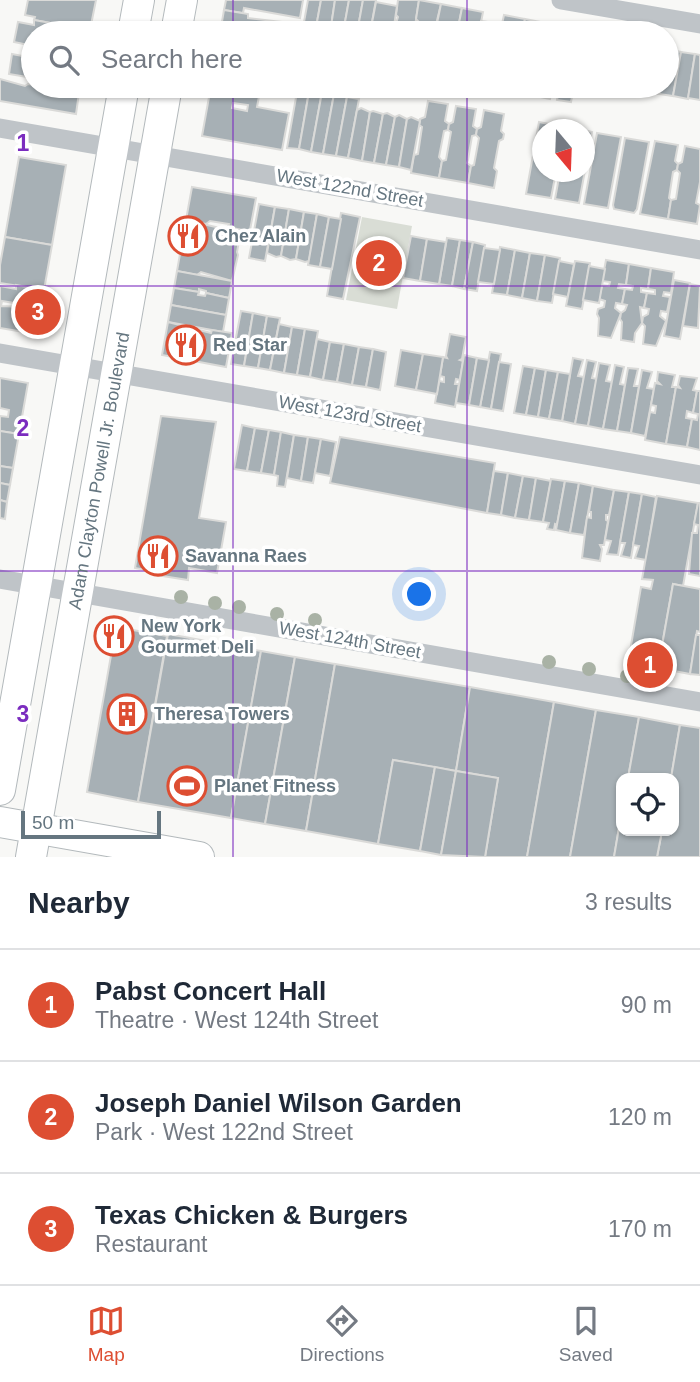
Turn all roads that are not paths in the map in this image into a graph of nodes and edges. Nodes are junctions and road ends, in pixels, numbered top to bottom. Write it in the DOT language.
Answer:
graph roads {
  1 [pos="139,0"];
  2 [pos="182,0"];
  3 [pos="561,0"];
  4 [pos="135,21"];
  5 [pos="178,21"];
  6 [pos="700,24"];
  7 [pos="122,98"];
  8 [pos="165,98"];
  9 [pos="0,128"];
  10 [pos="113,148"];
  11 [pos="155,155"];
  12 [pos="700,250"];
  13 [pos="0,353"];
  14 [pos="74,366"];
  15 [pos="116,373"];
  16 [pos="700,475"];
  17 [pos="0,579"];
  18 [pos="36,585"];
  19 [pos="78,592"];
  20 [pos="700,702"];
  21 [pos="0,790"];
  22 [pos="0,822"];
  23 [pos="33,843"];
  24 [pos="199,857"];
  1 -- 4 [label="main road"];
  2 -- 5 [label="main road"];
  3 -- 6 [label="street"];
  7 -- 10 [label="main road"];
  8 -- 11 [label="main road, Adam Clayton Powell Jr. Boulevard"];
  9 -- 10 [label="street, West 122nd Street"];
  10 -- 11 [label="street, West 122nd Street"];
  10 -- 14 [label="main road"];
  11 -- 12 [label="street, West 122nd Street"];
  11 -- 15 [label="main road, Adam Clayton Powell Jr. Boulevard"];
  13 -- 14 [label="street, West 123rd Street"];
  14 -- 15 [label="street, West 123rd Street"];
  14 -- 18 [label="main road"];
  15 -- 16 [label="street, West 123rd Street"];
  15 -- 19 [label="main road, Adam Clayton Powell Jr. Boulevard"];
  17 -- 18 [label="street, West 124th Street"];
  18 -- 19 [label="street, West 124th Street"];
  18 -- 21 [label="main road"];
  19 -- 20 [label="street, West 124th Street"];
  19 -- 23 [label="main road, Adam Clayton Powell Jr. Boulevard"];
  22 -- 23 [label="main road"];
  23 -- 24 [label="main road"];
}
